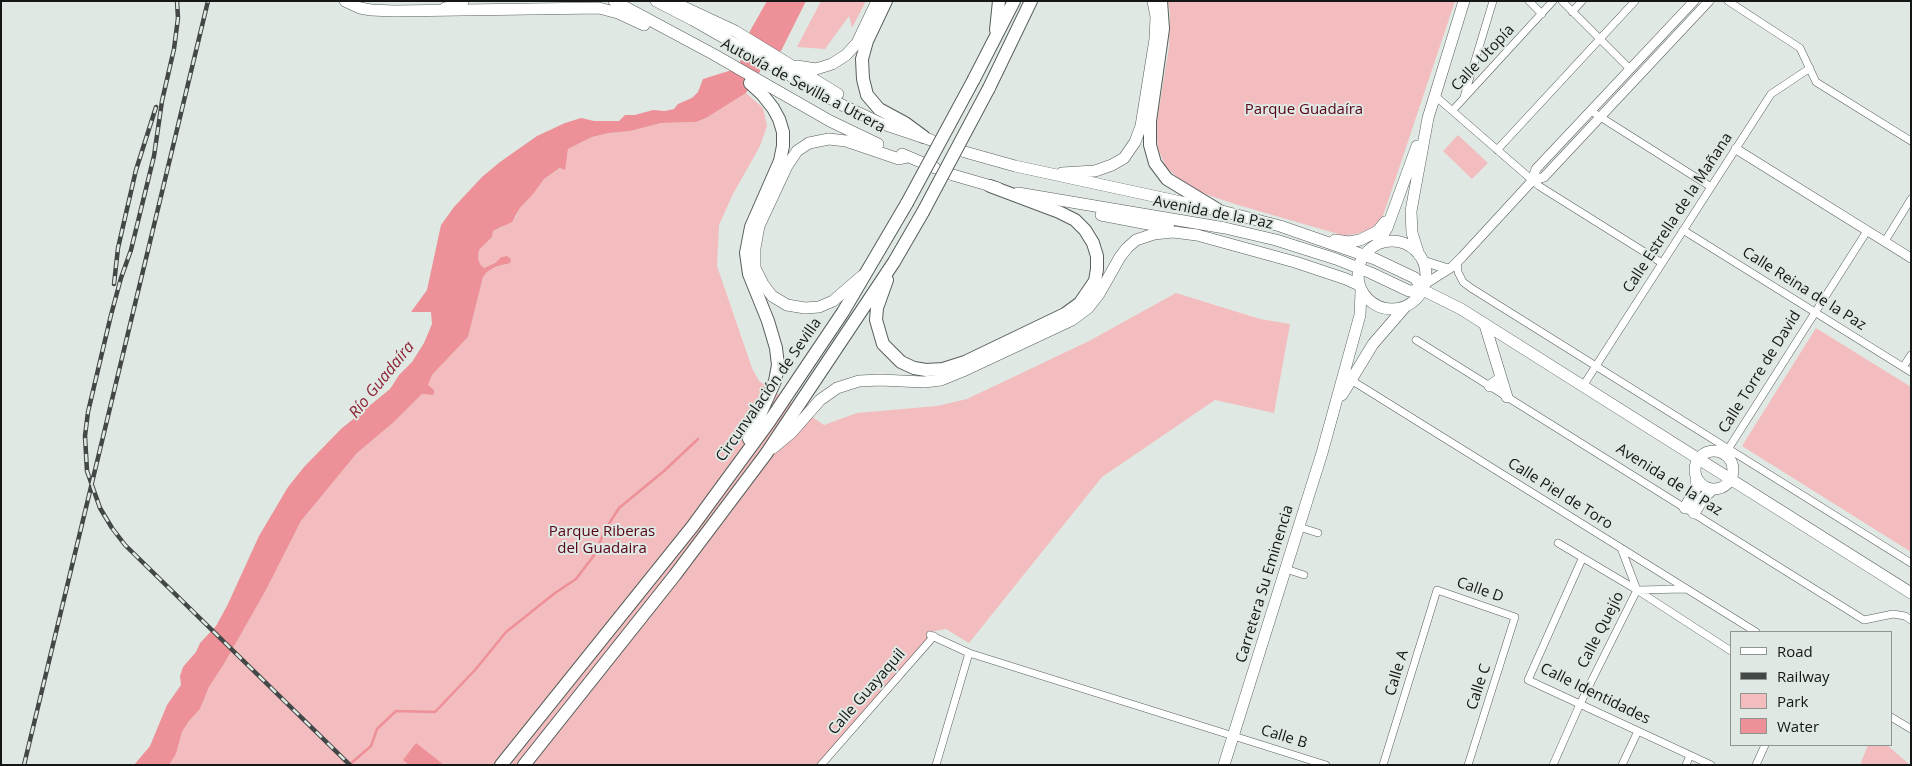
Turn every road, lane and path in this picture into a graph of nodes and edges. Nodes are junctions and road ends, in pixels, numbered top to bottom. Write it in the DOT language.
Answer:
graph roads {
  1 [pos="345,1"];
  2 [pos="463,1"];
  3 [pos="614,1"];
  4 [pos="656,1"];
  5 [pos="671,1"];
  6 [pos="678,1"];
  7 [pos="877,1"];
  8 [pos="886,1"];
  9 [pos="999,1"];
  10 [pos="1014,1"];
  11 [pos="1030,1"];
  12 [pos="1036,1"];
  13 [pos="1153,1"];
  14 [pos="1161,1"];
  15 [pos="1464,1"];
  16 [pos="1494,1"];
  17 [pos="1530,1"];
  18 [pos="1553,1"];
  19 [pos="1562,1"];
  20 [pos="1582,1"];
  21 [pos="1635,1"];
  22 [pos="1694,1"];
  23 [pos="1708,1"];
  24 [pos="1728,1"];
  25 [pos="429,11"];
  26 [pos="1572,12"];
  27 [pos="1542,14"];
  28 [pos="707,17"];
  29 [pos="1023,18"];
  30 [pos="670,32"];
  31 [pos="732,36"];
  32 [pos="1600,39"];
  33 [pos="995,40"];
  34 [pos="712,57"];
  35 [pos="787,68"];
  36 [pos="1810,68"];
  37 [pos="1630,69"];
  38 [pos="750,83"];
  39 [pos="764,89"];
  40 [pos="1434,94"];
  41 [pos="1464,98"];
  42 [pos="1453,110"];
  43 [pos="1591,111"];
  44 [pos="1600,117"];
  45 [pos="1428,118"];
  46 [pos="927,138"];
  47 [pos="1911,141"];
  48 [pos="1736,148"];
  49 [pos="1497,150"];
  50 [pos="966,152"];
  51 [pos="908,157"];
  52 [pos="935,168"];
  53 [pos="1048,174"];
  54 [pos="953,175"];
  55 [pos="1532,181"];
  56 [pos="990,186"];
  57 [pos="1711,187"];
  58 [pos="1023,194"];
  59 [pos="1911,199"];
  60 [pos="1394,208"];
  61 [pos="1218,210"];
  62 [pos="1683,230"];
  63 [pos="1295,231"];
  64 [pos="1867,231"];
  65 [pos="1197,236"];
  66 [pos="1885,242"];
  67 [pos="1377,244"];
  68 [pos="1245,248"];
  69 [pos="1364,255"];
  70 [pos="1328,256"];
  71 [pos="1421,258"];
  72 [pos="1911,258"];
  73 [pos="894,262"];
  74 [pos="1457,262"];
  75 [pos="1662,263"];
  76 [pos="1358,268"];
  77 [pos="1448,269"];
  78 [pos="869,270"];
  79 [pos="1424,287"];
  80 [pos="1360,288"];
  81 [pos="1405,307"];
  82 [pos="1815,312"];
  83 [pos="1485,325"];
  84 [pos="1416,340"];
  85 [pos="1911,355"];
  86 [pos="1596,366"];
  87 [pos="1903,367"];
  88 [pos="1911,372"];
  89 [pos="1501,378"];
  90 [pos="1350,380"];
  91 [pos="1490,386"];
  92 [pos="1583,386"];
  93 [pos="1507,397"];
  94 [pos="1332,411"];
  95 [pos="1726,451"];
  96 [pos="766,454"];
  97 [pos="1697,459"];
  98 [pos="738,464"];
  99 [pos="1696,479"];
  100 [pos="1730,480"];
  101 [pos="1713,490"];
  102 [pos="1689,511"];
  103 [pos="1299,526"];
  104 [pos="1318,533"];
  105 [pos="1558,543"];
  106 [pos="1621,548"];
  107 [pos="1582,559"];
  108 [pos="1911,563"];
  109 [pos="1286,569"];
  110 [pos="1304,575"];
  111 [pos="1686,589"];
  112 [pos="1437,590"];
  113 [pos="1637,590"];
  114 [pos="1911,593"];
  115 [pos="1516,617"];
  116 [pos="1911,620"];
  117 [pos="1754,631"];
  118 [pos="932,635"];
  119 [pos="1730,650"];
  120 [pos="969,653"];
  121 [pos="1580,704"];
  122 [pos="1892,718"];
  123 [pos="1911,729"];
  124 [pos="1638,731"];
  125 [pos="1233,736"];
  126 [pos="1765,746"];
  127 [pos="1690,755"];
  128 [pos="502,765"];
  129 [pos="524,765"];
  130 [pos="821,765"];
  131 [pos="936,765"];
  132 [pos="1224,765"];
  133 [pos="1326,765"];
  134 [pos="1383,765"];
  135 [pos="1468,765"];
  136 [pos="1553,765"];
  137 [pos="1622,765"];
  138 [pos="1686,765"];
  139 [pos="1711,765"];
  140 [pos="1756,765"];
  1 -- 25 [label="main road"];
  2 -- 25 [label="main road"];
  3 -- 30 [label="main road"];
  4 -- 31 [label="main road"];
  5 -- 28 [label="main road"];
  6 -- 28 [label="main road"];
  7 -- 35 [label="main road"];
  8 -- 46 [label="highway"];
  9 -- 33 [label="highway"];
  10 -- 33 [label="highway, Circunvalación de Sevilla"];
  11 -- 29 [label="highway, Circunvalación de Sevilla"];
  12 -- 29 [label="main road"];
  13 -- 53 [label="main road"];
  14 -- 61 [label="highway"];
  15 -- 40 [label="main road"];
  16 -- 41 [label="street"];
  17 -- 27 [label="street"];
  18 -- 27 [label="street, Calle Utopía"];
  19 -- 26 [label="street"];
  20 -- 26 [label="street"];
  21 -- 32 [label="street"];
  22 -- 37 [label="street"];
  23 -- 44 [label="street"];
  24 -- 36 [label="street"];
  25 -- 30 [label="main road"];
  26 -- 32 [label="street"];
  27 -- 41 [label="street, Calle Utopía"];
  28 -- 31 [label="main road"];
  29 -- 73 [label="highway, Circunvalación de Sevilla, bridge"];
  30 -- 34 [label="main road"];
  31 -- 35 [label="main road"];
  32 -- 37 [label="street"];
  32 -- 49 [label="street"];
  33 -- 78 [label="highway, Circunvalación de Sevilla, bridge"];
  34 -- 38 [label="main road"];
  34 -- 39 [label="main road, Autovía de Sevilla a Utrera"];
  35 -- 46 [label="main road"];
  36 -- 47 [label="street"];
  36 -- 48 [label="street, Calle Estrella de la Mañana"];
  37 -- 43 [label="street"];
  38 -- 39 [label="highway"];
  39 -- 51 [label="main road, Autovía de Sevilla a Utrera"];
  39 -- 98 [label="highway"];
  40 -- 42 [label="street"];
  40 -- 45 [label="main road"];
  41 -- 42 [label="street, Calle Utopía"];
  42 -- 49 [label="street"];
  43 -- 44 [label="street"];
  43 -- 55 [label="street"];
  44 -- 55 [label="street"];
  44 -- 57 [label="street"];
  45 -- 60 [label="main road"];
  45 -- 71 [label="main road"];
  48 -- 57 [label="street, Calle Estrella de la Mañana"];
  48 -- 64 [label="street"];
  49 -- 55 [label="street"];
  50 -- 53 [label="main road"];
  51 -- 52 [label="main road, Autovía de Sevilla a Utrera"];
  51 -- 78 [label="main road"];
  53 -- 61 [label="main road"];
  54 -- 56 [label="main road"];
  55 -- 74 [label="street"];
  55 -- 75 [label="street"];
  56 -- 58 [label="main road, Avenida de la Paz"];
  56 -- 73 [label="highway"];
  57 -- 62 [label="street, Calle Estrella de la Mañana"];
  58 -- 65 [label="main road"];
  58 -- 70 [label="main road, Avenida de la Paz"];
  59 -- 66 [label="street"];
  60 -- 63 [label="main road"];
  60 -- 67 [label="main road"];
  61 -- 63 [label="main road, Avenida de la Paz"];
  62 -- 75 [label="street, Calle Estrella de la Mañana"];
  62 -- 82 [label="street, Calle Reina de la Paz"];
  63 -- 69 [label="main road, Avenida de la Paz"];
  64 -- 66 [label="street"];
  64 -- 82 [label="street, Calle Torre de David"];
  65 -- 68 [label="main road"];
  65 -- 96 [label="main road"];
  66 -- 72 [label="street"];
  67 -- 69 [label="main road"];
  67 -- 71 [label="main road"];
  68 -- 70 [label="main road"];
  68 -- 80 [label="main road"];
  69 -- 76 [label="main road"];
  69 -- 79 [label="main road, Avenida de la Paz"];
  70 -- 76 [label="main road, Avenida de la Paz"];
  71 -- 77 [label="street"];
  71 -- 79 [label="main road"];
  73 -- 96 [label="highway, Circunvalación de Sevilla"];
  74 -- 77 [label="street"];
  74 -- 86 [label="street"];
  75 -- 86 [label="street, Calle Estrella de la Mañana"];
  76 -- 79 [label="main road, Avenida de la Paz"];
  76 -- 80 [label="main road, Carretera Su Eminencia"];
  77 -- 79 [label="street"];
  78 -- 98 [label="highway, Circunvalación de Sevilla"];
  79 -- 81 [label="main road, Carretera Su Eminencia"];
  79 -- 83 [label="main road, Avenida de la Paz"];
  80 -- 81 [label="main road"];
  80 -- 94 [label="main road, Carretera Su Eminencia"];
  81 -- 90 [label="main road, Carretera Su Eminencia"];
  82 -- 87 [label="street, Calle Reina de la Paz"];
  82 -- 95 [label="street, Calle Torre de David"];
  83 -- 89 [label="main road"];
  83 -- 92 [label="main road, Avenida de la Paz"];
  84 -- 91 [label="street, Avenida de la Paz"];
  85 -- 87 [label="street"];
  86 -- 92 [label="street, Calle Estrella de la Mañana"];
  86 -- 95 [label="street"];
  87 -- 88 [label="street, Calle Reina de la Paz"];
  89 -- 91 [label="main road"];
  89 -- 93 [label="main road"];
  90 -- 94 [label="main road, Carretera Su Eminencia"];
  90 -- 106 [label="street, Calle Piel de Toro"];
  91 -- 93 [label="street, Avenida de la Paz"];
  92 -- 97 [label="main road, Avenida de la Paz"];
  93 -- 102 [label="street, Avenida de la Paz"];
  94 -- 103 [label="main road, Carretera Su Eminencia"];
  95 -- 97 [label="main road"];
  95 -- 100 [label="main road"];
  95 -- 108 [label="street"];
  96 -- 129 [label="highway, Circunvalación de Sevilla"];
  97 -- 99 [label="main road"];
  97 -- 100 [label="main road, Avenida de la Paz"];
  98 -- 128 [label="highway, Circunvalación de Sevilla"];
  99 -- 101 [label="main road"];
  99 -- 102 [label="main road"];
  100 -- 101 [label="main road"];
  100 -- 114 [label="main road, Avenida de la Paz"];
  101 -- 102 [label="main road"];
  102 -- 116 [label="street, Avenida de la Paz"];
  103 -- 104 [label="street"];
  103 -- 109 [label="main road, Carretera Su Eminencia"];
  105 -- 107 [label="street"];
  106 -- 111 [label="street, Calle Piel de Toro"];
  106 -- 113 [label="street, Calle Quejío"];
  107 -- 113 [label="street"];
  107 -- 121 [label="street, Calle Identidades"];
  109 -- 110 [label="street"];
  109 -- 125 [label="main road, Carretera Su Eminencia"];
  111 -- 113 [label="street, Calle Quejío"];
  111 -- 117 [label="street, Calle Piel de Toro"];
  112 -- 115 [label="street, Calle D"];
  112 -- 134 [label="street, Calle A"];
  113 -- 119 [label="street"];
  113 -- 121 [label="street, Calle Quejío"];
  115 -- 135 [label="street, Calle C"];
  118 -- 120 [label="street, Calle B"];
  118 -- 130 [label="street, Calle Guayaquil"];
  120 -- 125 [label="street, Calle B"];
  120 -- 131 [label="street"];
  121 -- 124 [label="street, Calle Identidades"];
  121 -- 136 [label="street, Calle Quejío"];
  122 -- 123 [label="street"];
  124 -- 127 [label="street, Calle Identidades"];
  124 -- 137 [label="street"];
  125 -- 132 [label="main road, Carretera Su Eminencia"];
  125 -- 133 [label="street, Calle B"];
  126 -- 140 [label="street"];
  127 -- 138 [label="street"];
  127 -- 139 [label="street, Calle Identidades"];
}
